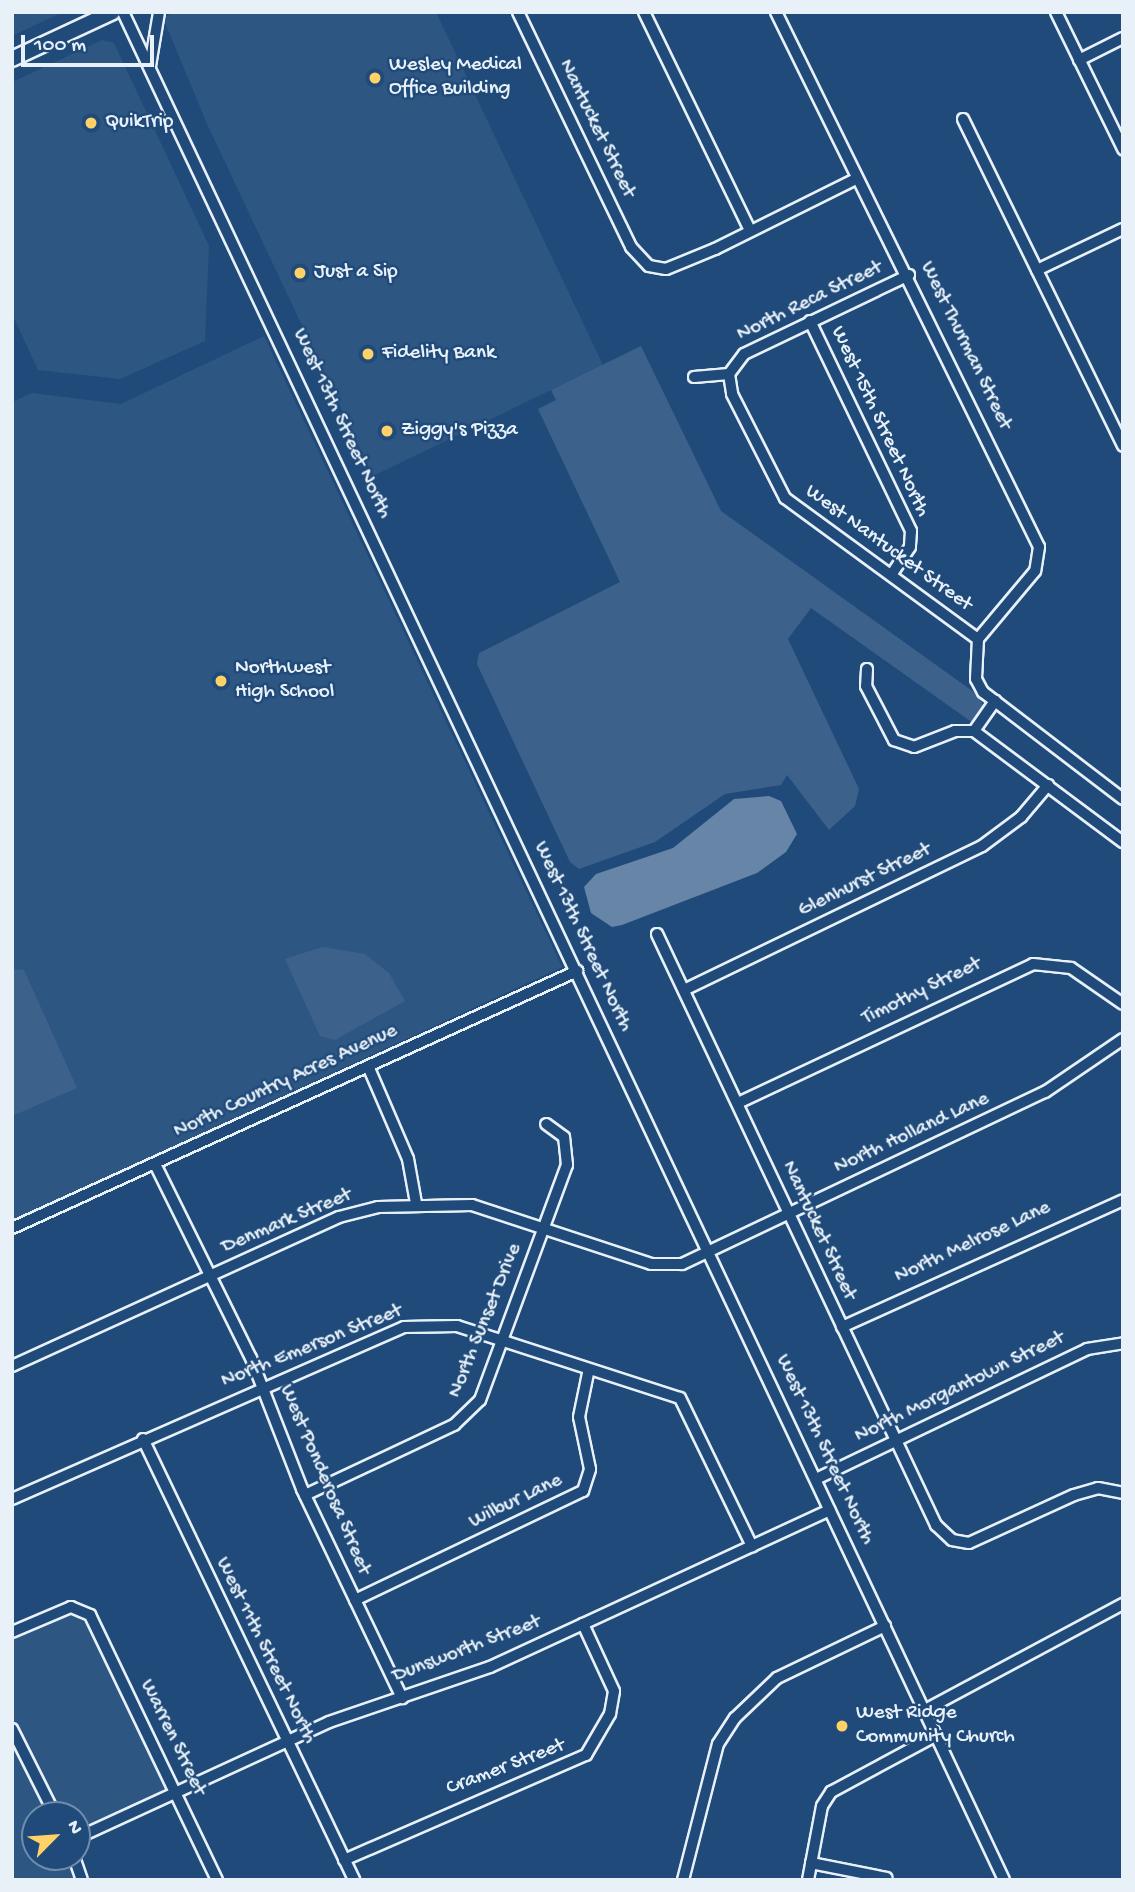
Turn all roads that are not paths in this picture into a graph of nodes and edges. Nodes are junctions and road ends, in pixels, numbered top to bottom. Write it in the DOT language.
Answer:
graph roads {
  1 [pos="113,12"];
  2 [pos="123,12"];
  3 [pos="159,12"];
  4 [pos="518,12"];
  5 [pos="644,12"];
  6 [pos="776,12"];
  7 [pos="1056,12"];
  8 [pos="1123,38"];
  9 [pos="12,58"];
  10 [pos="1079,60"];
  11 [pos="150,69"];
  12 [pos="963,119"];
  13 [pos="1123,149"];
  14 [pos="854,180"];
  15 [pos="1123,229"];
  16 [pos="750,230"];
  17 [pos="1037,270"];
  18 [pos="909,275"];
  19 [pos="810,321"];
  20 [pos="729,373"];
  21 [pos="694,377"];
  22 [pos="1123,446"];
  23 [pos="891,575"];
  24 [pos="978,639"];
  25 [pos="867,669"];
  26 [pos="995,702"];
  27 [pos="974,731"];
  28 [pos="1048,785"];
  29 [pos="1123,799"];
  30 [pos="1123,842"];
  31 [pos="657,933"];
  32 [pos="577,971"];
  33 [pos="684,990"];
  34 [pos="1123,1004"];
  35 [pos="1123,1039"];
  36 [pos="368,1066"];
  37 [pos="737,1103"];
  38 [pos="546,1124"];
  39 [pos="155,1164"];
  40 [pos="1123,1200"];
  41 [pos="416,1203"];
  42 [pos="790,1215"];
  43 [pos="12,1228"];
  44 [pos="544,1228"];
  45 [pos="709,1253"];
  46 [pos="210,1276"];
  47 [pos="842,1327"];
  48 [pos="503,1339"];
  49 [pos="1123,1343"];
  50 [pos="12,1366"];
  51 [pos="588,1373"];
  52 [pos="262,1385"];
  53 [pos="143,1439"];
  54 [pos="895,1441"];
  55 [pos="816,1479"];
  56 [pos="1123,1493"];
  57 [pos="305,1495"];
  58 [pos="12,1499"];
  59 [pos="830,1510"];
  60 [pos="752,1546"];
  61 [pos="355,1600"];
  62 [pos="1123,1604"];
  63 [pos="583,1624"];
  64 [pos="885,1626"];
  65 [pos="12,1632"];
  66 [pos="402,1698"];
  67 [pos="925,1710"];
  68 [pos="12,1729"];
  69 [pos="937,1735"];
  70 [pos="287,1741"];
  71 [pos="175,1792"];
  72 [pos="48,1801"];
  73 [pos="91,1831"];
  74 [pos="344,1860"];
  75 [pos="811,1863"];
  76 [pos="887,1878"];
  77 [pos="217,1880"];
  78 [pos="354,1880"];
  79 [pos="683,1880"];
  80 [pos="808,1880"];
  81 [pos="1004,1880"];
  1 -- 9 [label="main road"];
  2 -- 11 [label="street, West 13th Street North"];
  3 -- 11 [label="street"];
  4 -- 16 [label="street, Nantucket Street"];
  5 -- 16 [label="street"];
  6 -- 14 [label="street, West Thurman Street"];
  7 -- 10 [label="street"];
  8 -- 10 [label="street"];
  10 -- 13 [label="street"];
  11 -- 32 [label="street, West 13th Street North"];
  12 -- 17 [label="street"];
  14 -- 16 [label="street"];
  14 -- 18 [label="street, West Thurman Street"];
  15 -- 17 [label="street"];
  17 -- 22 [label="street"];
  18 -- 19 [label="street, North Reca Street"];
  18 -- 24 [label="street, West Thurman Street"];
  19 -- 20 [label="street, North Reca Street"];
  19 -- 23 [label="street, West 15th Street North"];
  20 -- 21 [label="street, North Reca Street"];
  20 -- 23 [label="street, West Nantucket Street"];
  23 -- 24 [label="street, West Nantucket Street"];
  24 -- 26 [label="street"];
  25 -- 27 [label="street"];
  26 -- 27 [label="street"];
  26 -- 29 [label="street"];
  27 -- 28 [label="street"];
  28 -- 30 [label="street"];
  28 -- 33 [label="street, Glenhurst Street"];
  31 -- 33 [label="street, Nantucket Street"];
  32 -- 36 [label="street, North Country Acres Avenue"];
  32 -- 45 [label="street, West 13th Street North"];
  33 -- 37 [label="street, Nantucket Street"];
  34 -- 37 [label="street, Timothy Street"];
  35 -- 42 [label="street, North Holland Lane"];
  36 -- 39 [label="street, North Country Acres Avenue"];
  36 -- 41 [label="street"];
  37 -- 42 [label="street, Nantucket Street"];
  38 -- 44 [label="street, North Sunset Drive"];
  39 -- 43 [label="street, North Country Acres Avenue"];
  39 -- 46 [label="street, West Ponderosa Street"];
  40 -- 47 [label="street, North Melrose Lane"];
  41 -- 44 [label="street, Denmark Street"];
  41 -- 46 [label="street, Denmark Street"];
  42 -- 45 [label="street, North Holland Lane"];
  42 -- 47 [label="street, Nantucket Street"];
  44 -- 45 [label="street, Denmark Street"];
  44 -- 48 [label="street, North Sunset Drive"];
  45 -- 55 [label="street, West 13th Street North"];
  46 -- 50 [label="street, Denmark Street"];
  46 -- 52 [label="street, West Ponderosa Street"];
  47 -- 54 [label="street, Nantucket Street"];
  48 -- 51 [label="street, North Emerson Street"];
  48 -- 52 [label="street, North Emerson Street"];
  48 -- 57 [label="street, North Sunset Drive"];
  49 -- 54 [label="street, North Morgantown Street"];
  51 -- 60 [label="street, North Emerson Street"];
  51 -- 61 [label="street, Wilbur Lane"];
  52 -- 53 [label="street, North Emerson Street"];
  52 -- 57 [label="street, West Ponderosa Street"];
  53 -- 58 [label="street, North Emerson Street"];
  53 -- 70 [label="street, West 11th Street North"];
  54 -- 55 [label="street, North Morgantown Street"];
  54 -- 56 [label="street, Nantucket Street"];
  55 -- 59 [label="street, West 13th Street North"];
  57 -- 61 [label="street, West Ponderosa Street"];
  59 -- 60 [label="street, Dunsworth Street"];
  59 -- 64 [label="street, West 13th Street North"];
  60 -- 63 [label="street, Dunsworth Street"];
  61 -- 66 [label="street, West Ponderosa Street"];
  62 -- 67 [label="street"];
  63 -- 66 [label="street, Dunsworth Street"];
  63 -- 74 [label="street, Cramer Street"];
  64 -- 67 [label="street, West 13th Street North"];
  64 -- 79 [label="street"];
  65 -- 71 [label="street, Warren Street"];
  66 -- 70 [label="street, Dunsworth Street"];
  67 -- 69 [label="street, West 13th Street North"];
  68 -- 72 [label="street"];
  69 -- 75 [label="street"];
  69 -- 81 [label="street, West 13th Street North"];
  70 -- 71 [label="street, Dunsworth Street"];
  70 -- 74 [label="street, West 11th Street North"];
  71 -- 73 [label="street, Dunsworth Street"];
  71 -- 77 [label="street, Warren Street"];
  74 -- 78 [label="street, West 11th Street North"];
  75 -- 76 [label="street"];
  75 -- 80 [label="street"];
}
